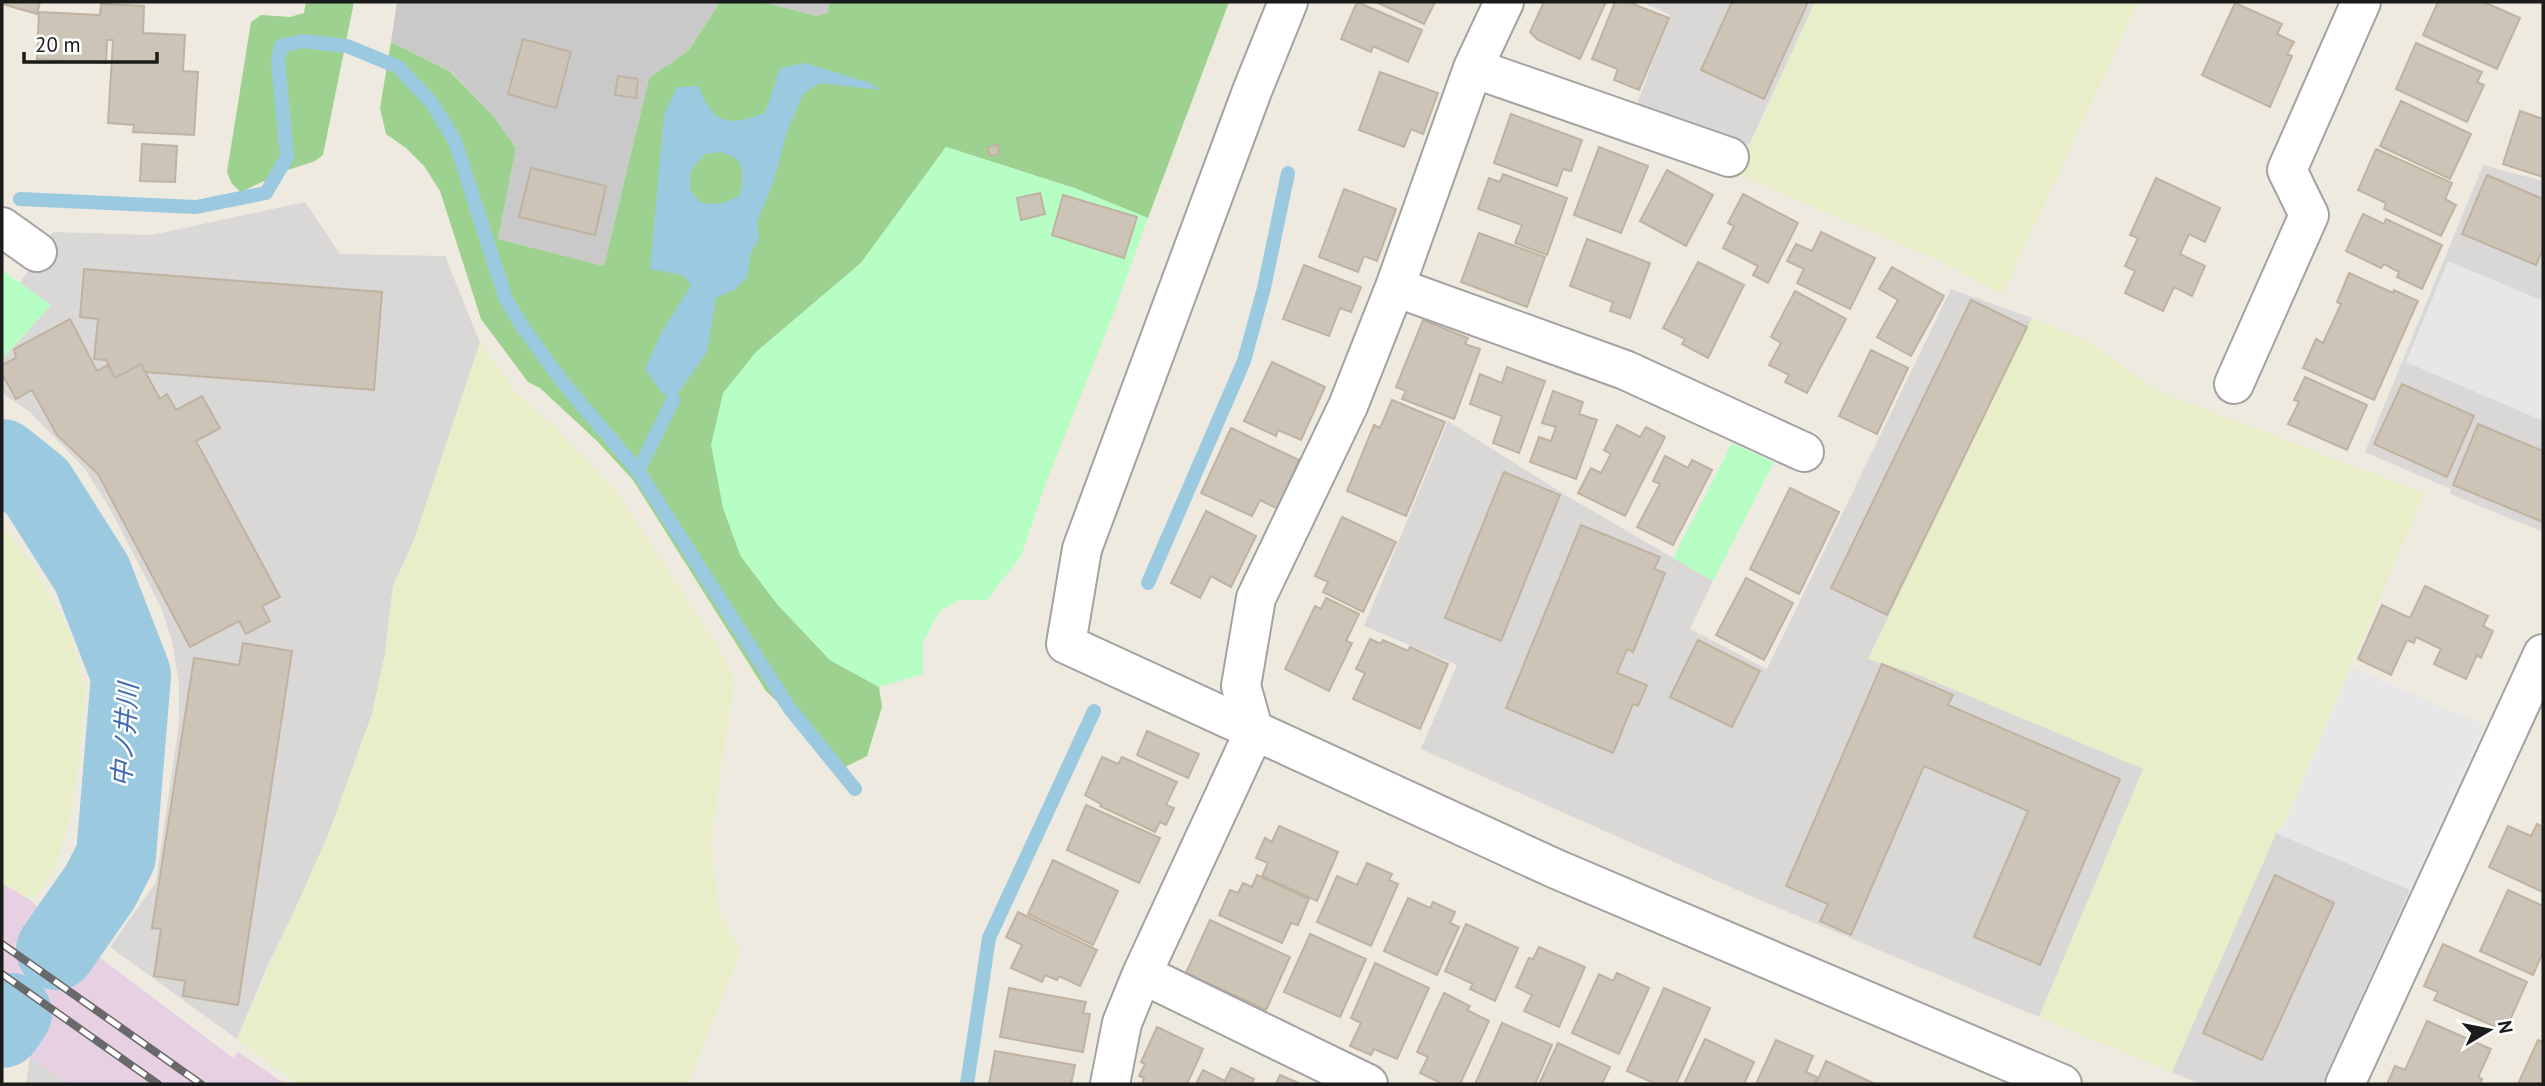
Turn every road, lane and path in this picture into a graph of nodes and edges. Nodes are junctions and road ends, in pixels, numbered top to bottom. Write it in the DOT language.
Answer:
graph roads {
  1 [pos="1288,2"];
  2 [pos="1504,2"];
  3 [pos="2361,2"];
  4 [pos="1473,68"];
  5 [pos="1729,157"];
  6 [pos="2,227"];
  7 [pos="37,252"];
  8 [pos="1395,287"];
  9 [pos="2234,384"];
  10 [pos="1804,452"];
  11 [pos="2543,654"];
  12 [pos="1254,732"];
  13 [pos="1142,974"];
  14 [pos="2046,1081"];
  15 [pos="1110,1084"];
  16 [pos="1368,1084"];
  17 [pos="2345,1084"];
  1 -- 12 [label="street"];
  2 -- 4 [label="street"];
  3 -- 9 [label="street"];
  4 -- 5 [label="street"];
  4 -- 8 [label="street"];
  6 -- 7 [label="street"];
  8 -- 10 [label="street"];
  8 -- 12 [label="street"];
  11 -- 17 [label="street"];
  12 -- 13 [label="street"];
  12 -- 14 [label="street"];
  13 -- 15 [label="street"];
  13 -- 16 [label="street"];
}
